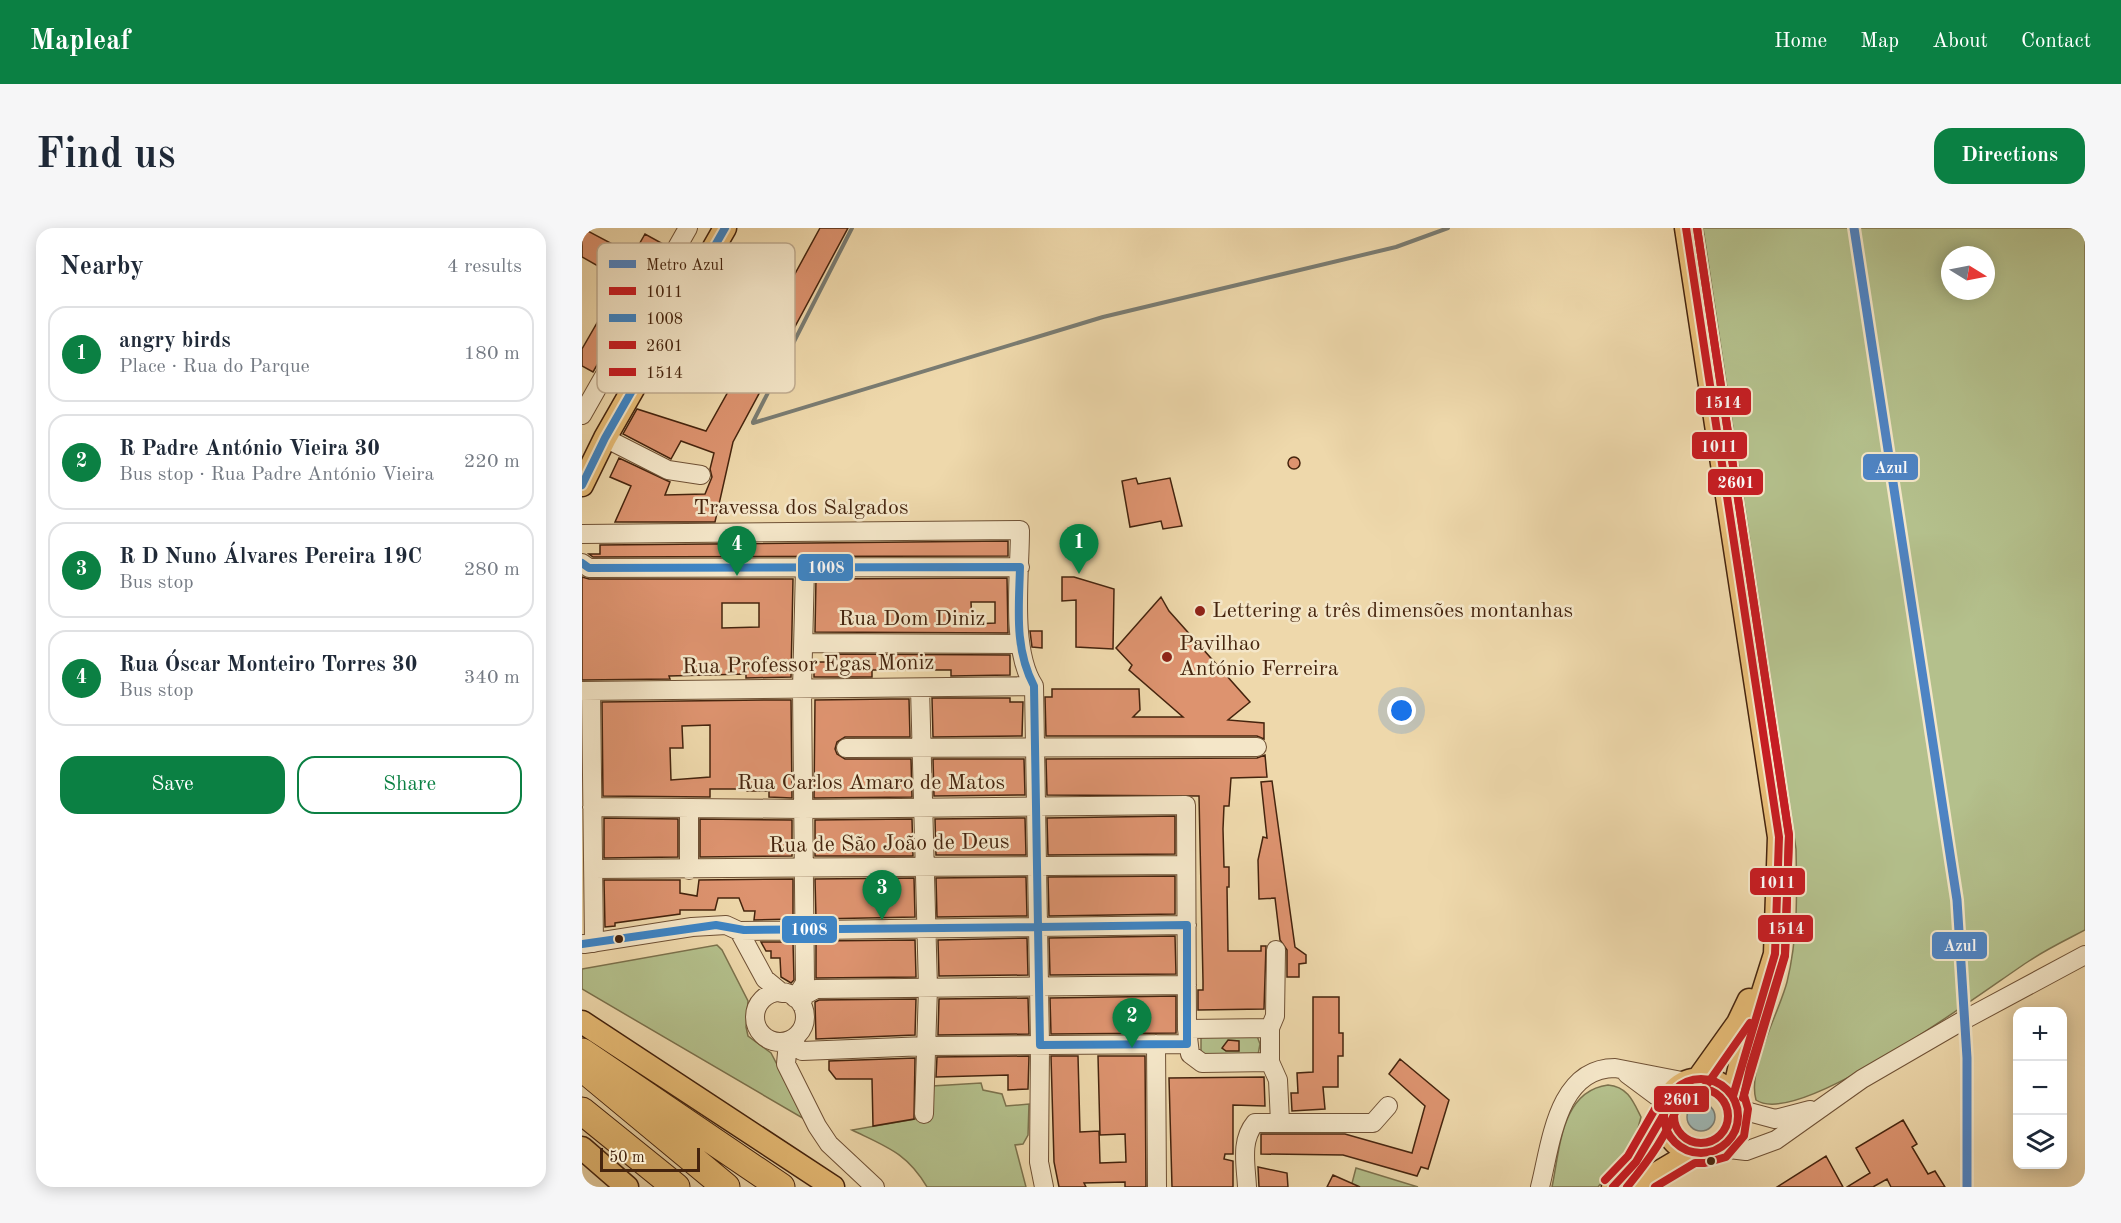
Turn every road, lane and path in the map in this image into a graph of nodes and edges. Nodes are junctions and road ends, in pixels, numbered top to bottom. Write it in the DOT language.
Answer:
graph roads {
  1 [pos="688,228"];
  2 [pos="709,228"];
  3 [pos="725,228"];
  4 [pos="1686,228"];
  5 [pos="683,243"];
  6 [pos="700,243"];
  7 [pos="712,243"];
  8 [pos="597,384"];
  9 [pos="615,393"];
  10 [pos="625,393"];
  11 [pos="584,405"];
  12 [pos="605,438"];
  13 [pos="582,453"];
  14 [pos="701,475"];
  15 [pos="582,485"];
  16 [pos="582,534"];
  17 [pos="582,563"];
  18 [pos="1020,567"];
  19 [pos="805,568"];
  20 [pos="804,643"];
  21 [pos="1020,644"];
  22 [pos="1034,686"];
  23 [pos="920,688"];
  24 [pos="802,689"];
  25 [pos="587,691"];
  26 [pos="922,746"];
  27 [pos="1035,747"];
  28 [pos="1257,747"];
  29 [pos="846,748"];
  30 [pos="923,806"];
  31 [pos="592,807"];
  32 [pos="1035,807"];
  33 [pos="689,808"];
  34 [pos="803,809"];
  35 [pos="1186,865"];
  36 [pos="1036,866"];
  37 [pos="924,867"];
  38 [pos="804,869"];
  39 [pos="593,870"];
  40 [pos="689,870"];
  41 [pos="1779,882"];
  42 [pos="1186,925"];
  43 [pos="1038,926"];
  44 [pos="926,928"];
  45 [pos="804,929"];
  46 [pos="739,931"];
  47 [pos="588,944"];
  48 [pos="1276,950"];
  49 [pos="2085,955"];
  50 [pos="1187,986"];
  51 [pos="1039,987"];
  52 [pos="928,988"];
  53 [pos="793,998"];
  54 [pos="760,1005"];
  55 [pos="582,1022"];
  56 [pos="1270,1028"];
  57 [pos="791,1040"];
  58 [pos="1188,1042"];
  59 [pos="1156,1044"];
  60 [pos="1040,1045"];
  61 [pos="927,1046"];
  62 [pos="812,1050"];
  63 [pos="582,1052"];
  64 [pos="1270,1062"];
  65 [pos="582,1068"];
  66 [pos="1615,1068"];
  67 [pos="1692,1080"];
  68 [pos="797,1085"];
  69 [pos="1735,1102"];
  70 [pos="1388,1106"];
  71 [pos="1823,1106"];
  72 [pos="1665,1109"];
  73 [pos="582,1111"];
  74 [pos="924,1114"];
  75 [pos="582,1116"];
  76 [pos="1280,1122"];
  77 [pos="582,1148"];
  78 [pos="1721,1148"];
  79 [pos="1693,1152"];
  80 [pos="627,1187"];
  81 [pos="656,1187"];
  82 [pos="676,1187"];
  83 [pos="726,1187"];
  84 [pos="781,1187"];
  85 [pos="834,1187"];
  86 [pos="875,1187"];
  87 [pos="1044,1187"];
  88 [pos="1157,1187"];
  89 [pos="1246,1187"];
  90 [pos="1540,1187"];
  91 [pos="1613,1187"];
  92 [pos="1634,1187"];
  1 -- 5 [label="street"];
  2 -- 6 [label="main road"];
  3 -- 7 [label="main road"];
  4 -- 41 [label="main road"];
  8 -- 11 [label="street"];
  9 -- 13 [label="main road"];
  10 -- 12 [label="main road"];
  12 -- 14 [label="street"];
  12 -- 15 [label="main road"];
  16 -- 18 [label="street, Travessa dos Salgados"];
  17 -- 19 [label="street"];
  18 -- 19 [label="street"];
  18 -- 21 [label="street"];
  19 -- 20 [label="street"];
  20 -- 21 [label="street, Rua Dom Diniz"];
  20 -- 24 [label="street"];
  21 -- 22 [label="street"];
  22 -- 23 [label="street, Rua Professor Egas Moniz"];
  22 -- 27 [label="street"];
  23 -- 24 [label="street, Rua Professor Egas Moniz"];
  23 -- 26 [label="street"];
  24 -- 25 [label="street, Rua Professor Egas Moniz"];
  24 -- 34 [label="street"];
  25 -- 31 [label="street"];
  26 -- 27 [label="street"];
  26 -- 29 [label="street"];
  26 -- 30 [label="street"];
  27 -- 28 [label="street"];
  27 -- 32 [label="street"];
  30 -- 32 [label="street, Rua Carlos Amaro de Matos"];
  30 -- 34 [label="street, Rua Carlos Amaro de Matos"];
  30 -- 37 [label="street"];
  31 -- 33 [label="street, Rua Carlos Amaro de Matos"];
  31 -- 39 [label="street"];
  32 -- 35 [label="street, Rua Carlos Amaro de Matos"];
  32 -- 36 [label="street"];
  33 -- 34 [label="street, Rua Carlos Amaro de Matos"];
  33 -- 40 [label="street"];
  34 -- 38 [label="street"];
  35 -- 36 [label="street, Rua de São João de Deus"];
  35 -- 42 [label="street"];
  36 -- 37 [label="street, Rua de São João de Deus"];
  36 -- 43 [label="street"];
  37 -- 38 [label="street, Rua de São João de Deus"];
  37 -- 44 [label="street"];
  38 -- 40 [label="street, Rua de São João de Deus"];
  38 -- 45 [label="street"];
  39 -- 40 [label="street, Rua de São João de Deus"];
  39 -- 47 [label="street"];
  41 -- 67 [label="main road"];
  41 -- 69 [label="main road"];
  42 -- 43 [label="street"];
  42 -- 50 [label="street"];
  43 -- 44 [label="street"];
  43 -- 51 [label="street"];
  44 -- 45 [label="street"];
  44 -- 52 [label="street"];
  45 -- 46 [label="street"];
  45 -- 53 [label="street"];
  46 -- 47 [label="street"];
  46 -- 53 [label="street"];
  46 -- 54 [label="street"];
  48 -- 56 [label="street"];
  49 -- 71 [label="street"];
  50 -- 51 [label="street"];
  50 -- 58 [label="street"];
  51 -- 52 [label="street"];
  51 -- 60 [label="street"];
  52 -- 53 [label="street"];
  52 -- 61 [label="street"];
  53 -- 54 [label="street"];
  53 -- 57 [label="street"];
  54 -- 57 [label="street"];
  55 -- 85 [label="main road"];
  56 -- 58 [label="street"];
  56 -- 64 [label="street"];
  57 -- 62 [label="street"];
  57 -- 68 [label="street"];
  58 -- 59 [label="street"];
  58 -- 64 [label="street"];
  59 -- 60 [label="street"];
  59 -- 88 [label="street"];
  60 -- 61 [label="street"];
  60 -- 87 [label="street"];
  61 -- 62 [label="street"];
  61 -- 74 [label="street"];
  62 -- 68 [label="street"];
  63 -- 84 [label="highway"];
  64 -- 76 [label="street"];
  65 -- 83 [label="highway"];
  66 -- 67 [label="street"];
  66 -- 72 [label="street"];
  66 -- 90 [label="street"];
  67 -- 69 [label="main road"];
  67 -- 72 [label="main road"];
  68 -- 86 [label="street"];
  69 -- 71 [label="street"];
  69 -- 78 [label="main road"];
  70 -- 76 [label="street"];
  71 -- 78 [label="street"];
  72 -- 79 [label="main road"];
  72 -- 91 [label="main road"];
  73 -- 82 [label="highway"];
  75 -- 81 [label="highway"];
  76 -- 89 [label="street"];
  77 -- 80 [label="main road"];
  78 -- 79 [label="main road"];
  79 -- 92 [label="main road"];
}
